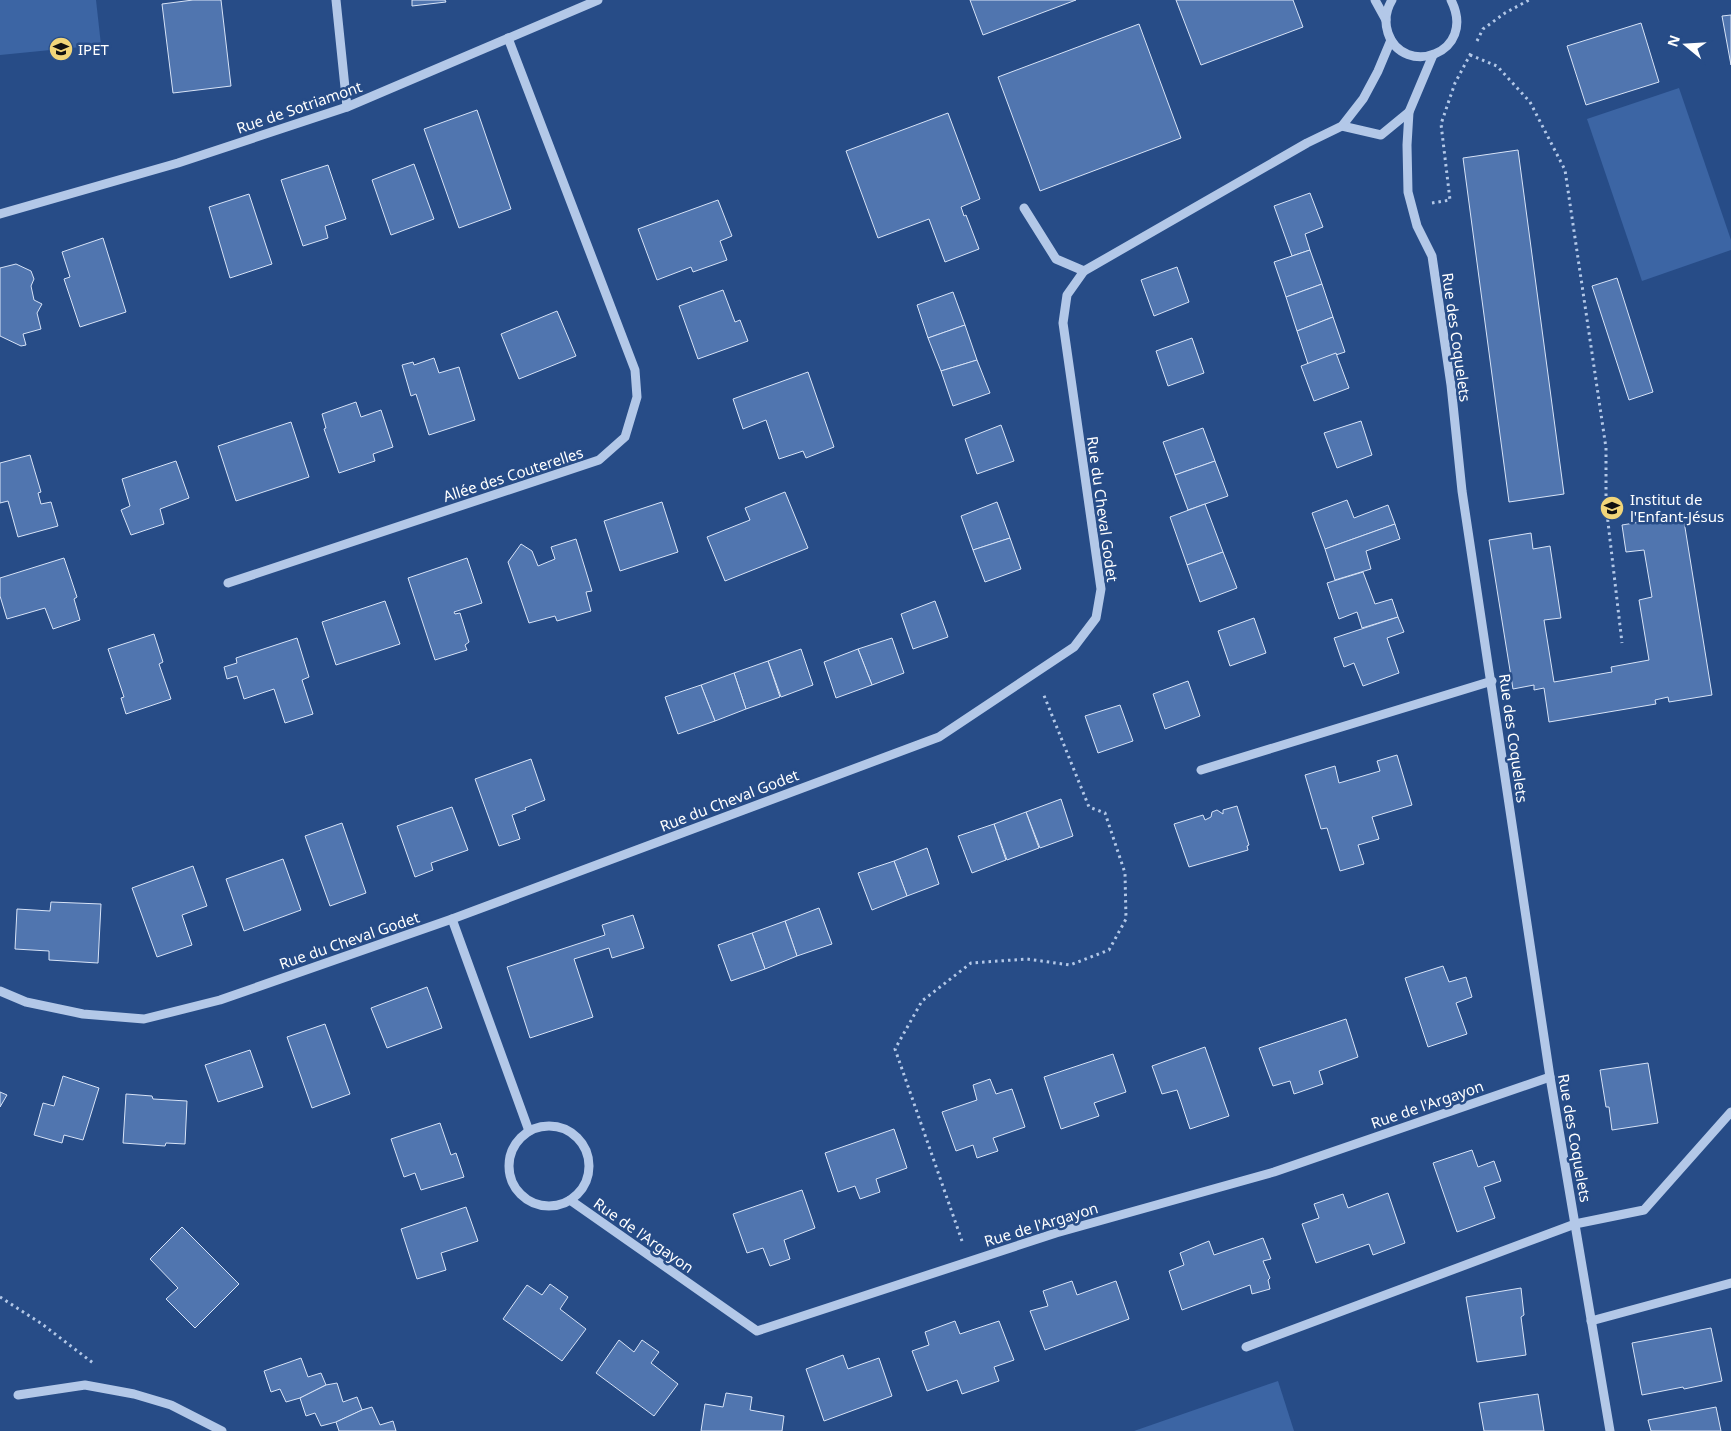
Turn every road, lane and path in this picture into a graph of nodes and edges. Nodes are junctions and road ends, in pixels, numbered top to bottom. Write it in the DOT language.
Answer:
graph roads {
  1 [pos="336,0"];
  2 [pos="598,0"];
  3 [pos="1375,0"];
  4 [pos="1392,0"];
  5 [pos="1451,0"];
  6 [pos="1529,0"];
  7 [pos="1386,20"];
  8 [pos="508,38"];
  9 [pos="1391,40"];
  10 [pos="1433,55"];
  11 [pos="1470,55"];
  12 [pos="347,107"];
  13 [pos="1409,112"];
  14 [pos="1342,126"];
  15 [pos="1411,206"];
  16 [pos="1024,208"];
  17 [pos="0,214"];
  18 [pos="1084,271"];
  19 [pos="228,583"];
  20 [pos="1622,643"];
  21 [pos="1034,673"];
  22 [pos="1492,681"];
  23 [pos="1201,770"];
  24 [pos="452,919"];
  25 [pos="0,991"];
  26 [pos="1550,1076"];
  27 [pos="1731,1112"];
  28 [pos="529,1132"];
  29 [pos="570,1200"];
  30 [pos="1575,1224"];
  31 [pos="969,1261"];
  32 [pos="1731,1283"];
  33 [pos="0,1297"];
  34 [pos="1591,1320"];
  35 [pos="1246,1347"];
  36 [pos="96,1365"];
  37 [pos="18,1395"];
  38 [pos="222,1431"];
  39 [pos="1610,1431"];
  1 -- 12 [label="street"];
  2 -- 8 [label="street, Rue de Sotriamont"];
  3 -- 7 [label="street"];
  4 -- 7 [label="street"];
  5 -- 10 [label="street"];
  6 -- 11 [label="path"];
  7 -- 9 [label="street"];
  8 -- 12 [label="street, Rue de Sotriamont"];
  8 -- 19 [label="street, Allée des Couterelles"];
  9 -- 10 [label="street"];
  9 -- 14 [label="street, Rue du Cheval Godet"];
  10 -- 13 [label="street, Rue des Coquelets"];
  11 -- 15 [label="path"];
  11 -- 20 [label="path"];
  12 -- 17 [label="street, Rue de Sotriamont"];
  13 -- 14 [label="street"];
  13 -- 15 [label="street, Rue des Coquelets"];
  14 -- 18 [label="street, Rue du Cheval Godet"];
  15 -- 22 [label="street, Rue des Coquelets"];
  16 -- 18 [label="street"];
  18 -- 21 [label="street, Rue du Cheval Godet"];
  21 -- 24 [label="street, Rue du Cheval Godet"];
  21 -- 31 [label="path"];
  22 -- 23 [label="street"];
  22 -- 26 [label="street, Rue des Coquelets"];
  24 -- 25 [label="street, Rue du Cheval Godet"];
  24 -- 28 [label="street"];
  26 -- 30 [label="street, Rue des Coquelets"];
  26 -- 31 [label="street, Rue de l'Argayon"];
  27 -- 30 [label="street"];
  28 -- 29 [label="street"];
  28 -- 29 [label="street"];
  29 -- 31 [label="street, Rue de l'Argayon"];
  30 -- 34 [label="street, Rue des Coquelets"];
  30 -- 35 [label="street"];
  32 -- 34 [label="street"];
  33 -- 36 [label="path"];
  34 -- 39 [label="street, Rue des Coquelets"];
  37 -- 38 [label="street"];
}
